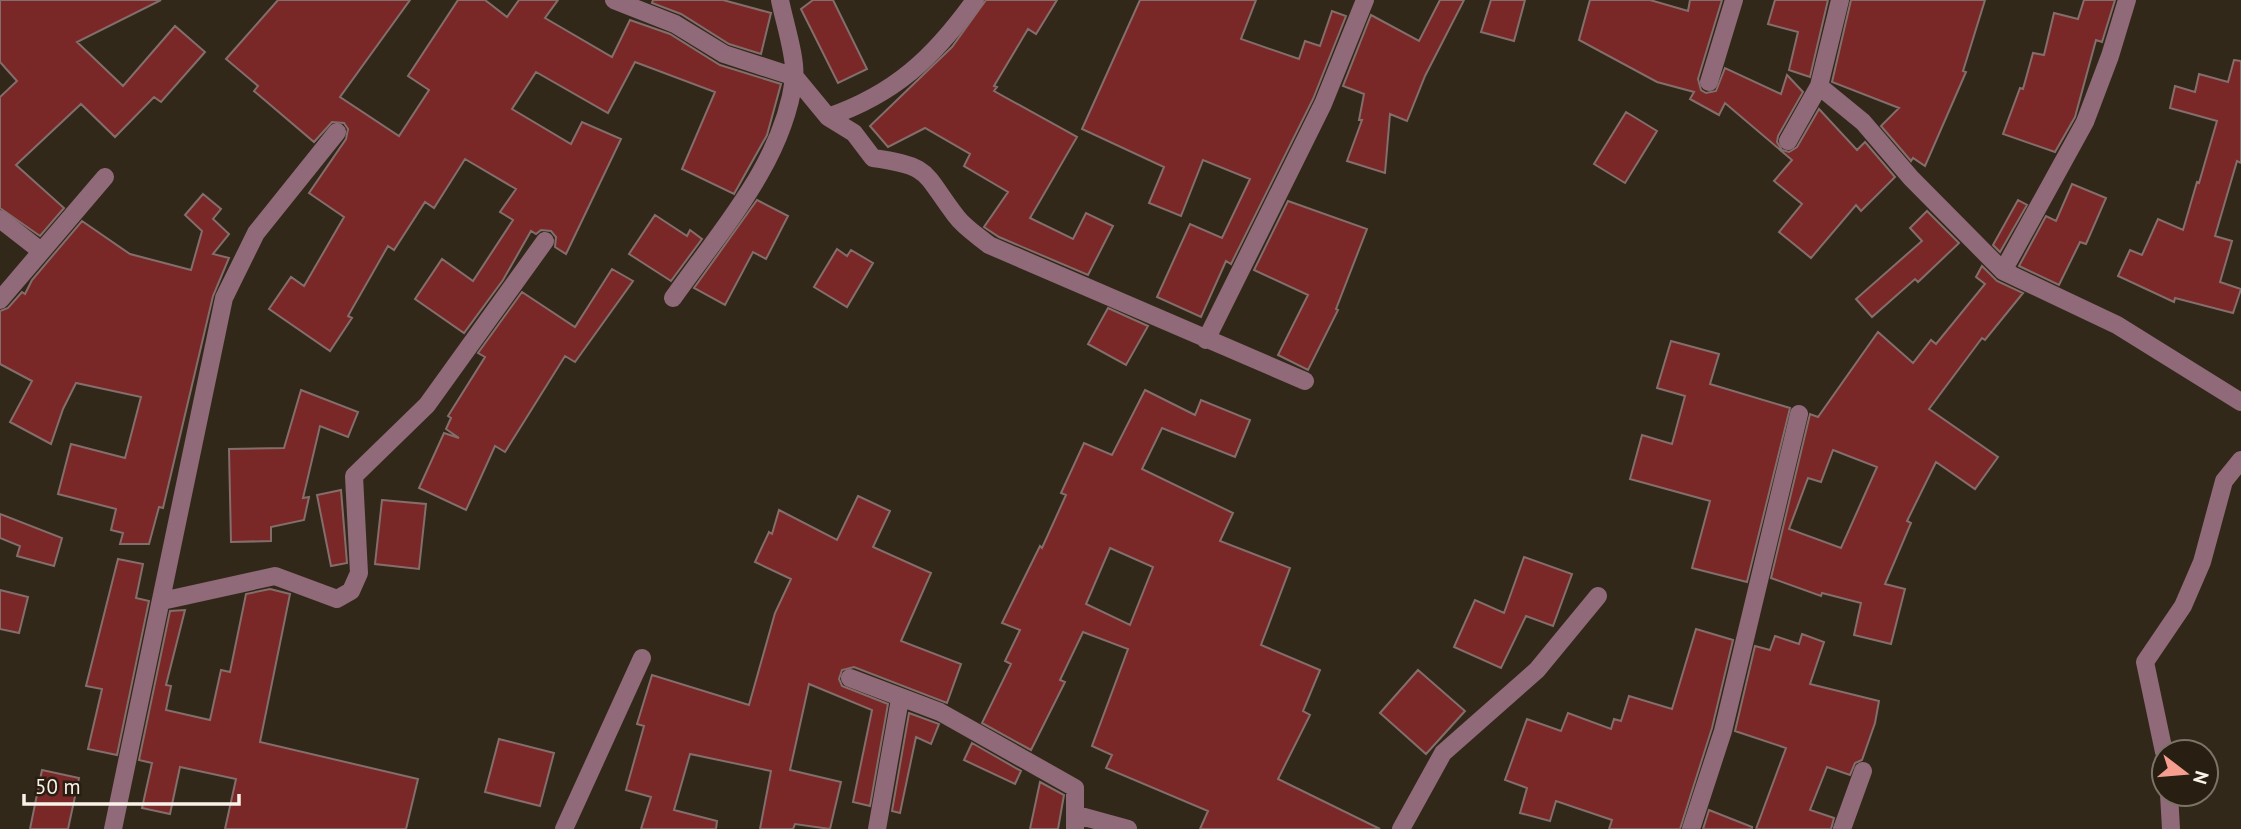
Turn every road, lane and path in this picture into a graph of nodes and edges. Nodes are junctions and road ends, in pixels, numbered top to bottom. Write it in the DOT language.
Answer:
graph roads {
  1 [pos="614,0"];
  2 [pos="780,0"];
  3 [pos="975,0"];
  4 [pos="1365,0"];
  5 [pos="1734,0"];
  6 [pos="1840,0"];
  7 [pos="2127,0"];
  8 [pos="795,77"];
  9 [pos="1709,82"];
  10 [pos="1819,86"];
  11 [pos="828,117"];
  12 [pos="337,132"];
  13 [pos="1788,141"];
  14 [pos="105,177"];
  15 [pos="0,219"];
  16 [pos="545,241"];
  17 [pos="41,251"];
  18 [pos="2003,271"];
  19 [pos="673,298"];
  20 [pos="0,300"];
  21 [pos="1206,341"];
  22 [pos="1305,381"];
  23 [pos="2241,402"];
  24 [pos="1799,414"];
  25 [pos="2241,460"];
  26 [pos="1598,596"];
  27 [pos="162,601"];
  28 [pos="642,658"];
  29 [pos="850,678"];
  30 [pos="900,699"];
  31 [pos="2161,738"];
  32 [pos="1863,771"];
  33 [pos="2170,808"];
  34 [pos="1076,822"];
  35 [pos="113,829"];
  36 [pos="564,829"];
  37 [pos="877,829"];
  38 [pos="1128,829"];
  39 [pos="1401,829"];
  40 [pos="1691,829"];
  41 [pos="1842,829"];
  42 [pos="2171,829"];
  1 -- 8 [label="street"];
  2 -- 8 [label="street"];
  3 -- 11 [label="street"];
  4 -- 21 [label="street"];
  5 -- 9 [label="street"];
  6 -- 10 [label="street"];
  7 -- 18 [label="street"];
  8 -- 11 [label="street"];
  8 -- 19 [label="street"];
  10 -- 13 [label="street"];
  10 -- 18 [label="street"];
  11 -- 21 [label="street"];
  12 -- 27 [label="street"];
  14 -- 17 [label="street"];
  15 -- 17 [label="street"];
  16 -- 27 [label="street"];
  17 -- 20 [label="street"];
  18 -- 23 [label="street"];
  21 -- 22 [label="street"];
  24 -- 40 [label="street"];
  25 -- 31 [label="street"];
  26 -- 39 [label="street"];
  27 -- 35 [label="street"];
  28 -- 36 [label="street"];
  29 -- 30 [label="street"];
  30 -- 34 [label="street"];
  30 -- 37 [label="street"];
  32 -- 41 [label="street"];
  33 -- 42 [label="street"];
  34 -- 38 [label="street"];
}
